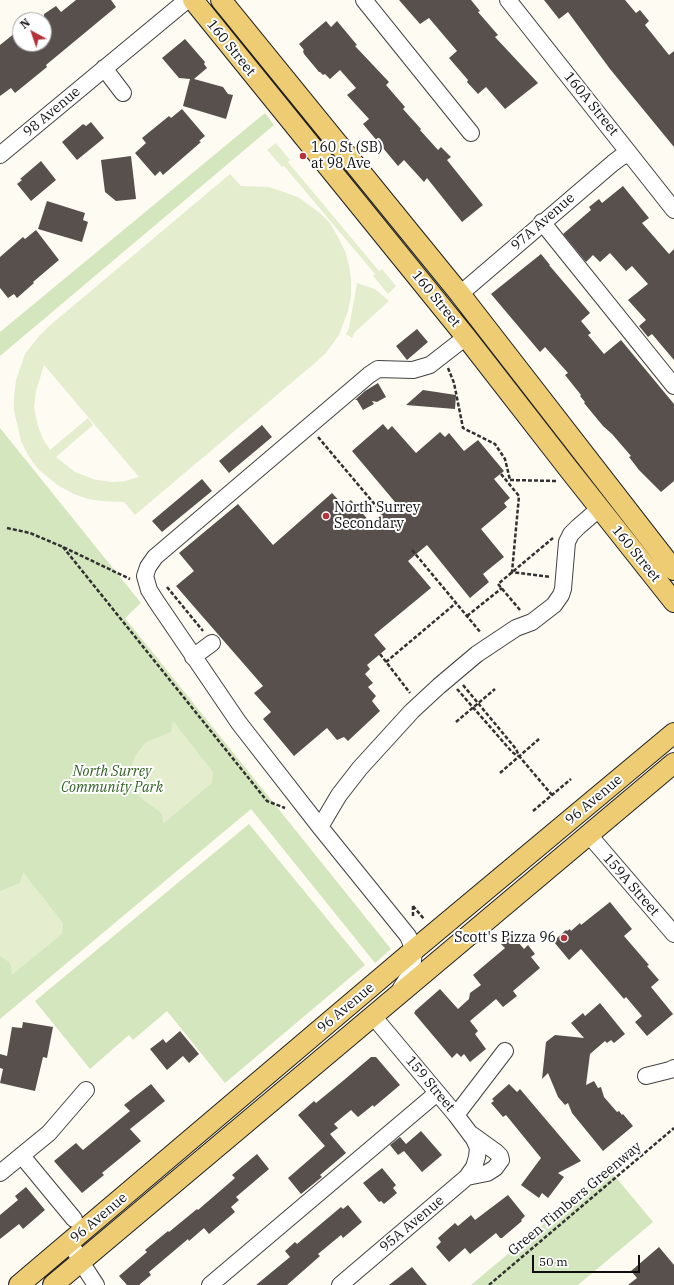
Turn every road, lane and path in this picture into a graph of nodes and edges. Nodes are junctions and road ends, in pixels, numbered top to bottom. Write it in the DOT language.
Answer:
graph roads {
  1 [pos="187,0"];
  2 [pos="193,0"];
  3 [pos="221,0"];
  4 [pos="364,0"];
  5 [pos="508,0"];
  6 [pos="104,68"];
  7 [pos="123,92"];
  8 [pos="471,133"];
  9 [pos="630,154"];
  10 [pos="0,156"];
  11 [pos="674,210"];
  12 [pos="542,222"];
  13 [pos="460,294"];
  14 [pos="466,337"];
  15 [pos="447,365"];
  16 [pos="674,386"];
  17 [pos="309,426"];
  18 [pos="501,474"];
  19 [pos="506,480"];
  20 [pos="510,480"];
  21 [pos="559,481"];
  22 [pos="600,508"];
  23 [pos="382,513"];
  24 [pos="7,528"];
  25 [pos="557,534"];
  26 [pos="63,547"];
  27 [pos="412,550"];
  28 [pos="674,570"];
  29 [pos="512,572"];
  30 [pos="557,577"];
  31 [pos="132,580"];
  32 [pos="162,582"];
  33 [pos="502,588"];
  34 [pos="674,602"];
  35 [pos="456,603"];
  36 [pos="520,610"];
  37 [pos="467,616"];
  38 [pos="481,633"];
  39 [pos="208,637"];
  40 [pos="380,654"];
  41 [pos="193,657"];
  42 [pos="386,662"];
  43 [pos="462,684"];
  44 [pos="457,689"];
  45 [pos="495,689"];
  46 [pos="411,693"];
  47 [pos="478,703"];
  48 [pos="474,707"];
  49 [pos="456,722"];
  50 [pos="674,733"];
  51 [pos="539,739"];
  52 [pos="519,756"];
  53 [pos="674,763"];
  54 [pos="500,773"];
  55 [pos="571,779"];
  56 [pos="552,795"];
  57 [pos="289,809"];
  58 [pos="533,811"];
  59 [pos="320,827"];
  60 [pos="589,835"];
  61 [pos="413,906"];
  62 [pos="426,921"];
  63 [pos="673,931"];
  64 [pos="414,950"];
  65 [pos="393,1000"];
  66 [pos="373,1016"];
  67 [pos="505,1052"];
  68 [pos="674,1068"];
  69 [pos="646,1076"];
  70 [pos="86,1090"];
  71 [pos="437,1093"];
  72 [pos="456,1115"];
  73 [pos="674,1128"];
  74 [pos="468,1132"];
  75 [pos="22,1156"];
  76 [pos="477,1157"];
  77 [pos="0,1173"];
  78 [pos="467,1178"];
  79 [pos="74,1219"];
  80 [pos="70,1242"];
  81 [pos="81,1262"];
  82 [pos="19,1285"];
  83 [pos="53,1285"];
  84 [pos="96,1285"];
  85 [pos="210,1285"];
  86 [pos="340,1285"];
  87 [pos="489,1285"];
  1 -- 6 [label="street, 98 Avenue"];
  2 -- 14 [label="main road, 160 Street"];
  3 -- 13 [label="main road, 160 Street"];
  4 -- 8 [label="street"];
  5 -- 9 [label="street, 160A Street"];
  6 -- 7 [label="street"];
  6 -- 10 [label="street, 98 Avenue"];
  9 -- 11 [label="street, 160A Street"];
  9 -- 12 [label="street, 97A Avenue"];
  12 -- 13 [label="street, 97A Avenue"];
  12 -- 16 [label="street"];
  13 -- 28 [label="main road, 160 Street"];
  14 -- 17 [label="street"];
  14 -- 22 [label="main road, 160 Street"];
  15 -- 20 [label="path"];
  17 -- 23 [label="path"];
  17 -- 41 [label="street"];
  18 -- 19 [label="path"];
  19 -- 20 [label="path"];
  19 -- 29 [label="path"];
  20 -- 21 [label="path"];
  22 -- 34 [label="main road, 160 Street"];
  22 -- 59 [label="street"];
  24 -- 26 [label="path"];
  25 -- 29 [label="path"];
  26 -- 31 [label="path"];
  26 -- 57 [label="path"];
  27 -- 35 [label="path"];
  29 -- 30 [label="path"];
  29 -- 33 [label="path"];
  32 -- 39 [label="path"];
  33 -- 36 [label="path"];
  33 -- 37 [label="path"];
  35 -- 37 [label="path"];
  35 -- 42 [label="path"];
  37 -- 38 [label="path"];
  39 -- 41 [label="street"];
  40 -- 42 [label="path"];
  41 -- 59 [label="street"];
  42 -- 46 [label="path"];
  43 -- 47 [label="path"];
  44 -- 48 [label="path"];
  45 -- 47 [label="path"];
  47 -- 48 [label="path"];
  47 -- 52 [label="path"];
  48 -- 49 [label="path"];
  48 -- 52 [label="path"];
  50 -- 64 [label="main road, 96 Avenue"];
  51 -- 52 [label="path"];
  52 -- 54 [label="path"];
  52 -- 56 [label="path"];
  53 -- 60 [label="main road, 96 Avenue"];
  55 -- 56 [label="path"];
  56 -- 58 [label="path"];
  59 -- 64 [label="street"];
  60 -- 63 [label="street, 159A Street"];
  60 -- 65 [label="main road, 96 Avenue"];
  61 -- 62 [label="path"];
  64 -- 65 [label="street"];
  64 -- 80 [label="main road, 96 Avenue"];
  65 -- 66 [label="main road, 96 Avenue"];
  66 -- 71 [label="street, 159 Street"];
  66 -- 81 [label="main road, 96 Avenue"];
  67 -- 72 [label="street"];
  68 -- 69 [label="street"];
  70 -- 75 [label="street"];
  71 -- 72 [label="street, 159 Street"];
  71 -- 85 [label="street"];
  72 -- 74 [label="street, 159 Street"];
  73 -- 87 [label="path, Green Timbers Greenway"];
  74 -- 76 [label="street, 159 Street"];
  74 -- 78 [label="street"];
  75 -- 77 [label="street"];
  75 -- 79 [label="street"];
  76 -- 78 [label="street, 95A Avenue"];
  78 -- 86 [label="street, 95A Avenue"];
  80 -- 81 [label="street"];
  80 -- 82 [label="main road, 96 Avenue"];
  81 -- 83 [label="main road, 96 Avenue"];
  81 -- 84 [label="street"];
}
